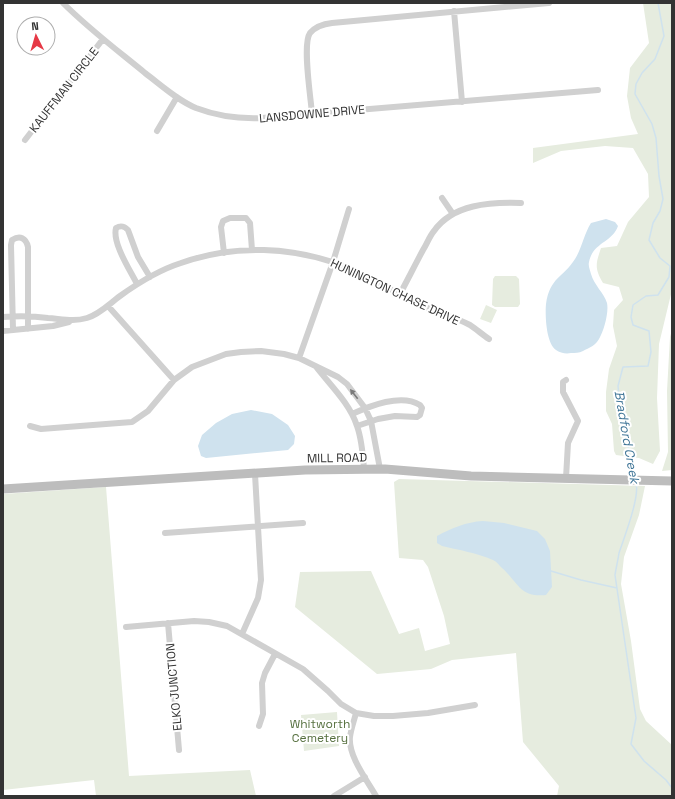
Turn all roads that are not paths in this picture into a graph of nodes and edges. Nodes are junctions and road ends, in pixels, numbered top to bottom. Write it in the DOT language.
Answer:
graph roads {
  1 [pos="63,3"];
  2 [pos="549,3"];
  3 [pos="489,5"];
  4 [pos="454,11"];
  5 [pos="103,39"];
  6 [pos="598,90"];
  7 [pos="177,97"];
  8 [pos="462,102"];
  9 [pos="312,114"];
  10 [pos="157,130"];
  11 [pos="25,140"];
  12 [pos="442,198"];
  13 [pos="521,203"];
  14 [pos="349,209"];
  15 [pos="453,214"];
  16 [pos="252,250"];
  17 [pos="224,253"];
  18 [pos="333,262"];
  19 [pos="150,277"];
  20 [pos="137,284"];
  21 [pos="400,294"];
  22 [pos="108,306"];
  23 [pos="13,316"];
  24 [pos="27,316"];
  25 [pos="3,317"];
  26 [pos="71,321"];
  27 [pos="28,329"];
  28 [pos="13,330"];
  29 [pos="3,331"];
  30 [pos="489,339"];
  31 [pos="300,358"];
  32 [pos="316,367"];
  33 [pos="174,380"];
  34 [pos="566,380"];
  35 [pos="365,408"];
  36 [pos="352,414"];
  37 [pos="370,421"];
  38 [pos="30,426"];
  39 [pos="357,426"];
  40 [pos="364,469"];
  41 [pos="380,469"];
  42 [pos="255,474"];
  43 [pos="566,478"];
  44 [pos="672,481"];
  45 [pos="3,489"];
  46 [pos="303,523"];
  47 [pos="258,527"];
  48 [pos="165,533"];
  49 [pos="168,623"];
  50 [pos="126,627"];
  51 [pos="242,634"];
  52 [pos="275,654"];
  53 [pos="475,705"];
  54 [pos="356,713"];
  55 [pos="259,726"];
  56 [pos="179,750"];
  57 [pos="365,777"];
  58 [pos="334,796"];
  59 [pos="376,796"];
  1 -- 5 [label="street, LANSDOWNE DRIVE"];
  2 -- 3 [label="street"];
  3 -- 4 [label="street"];
  4 -- 8 [label="street"];
  4 -- 9 [label="street"];
  5 -- 7 [label="street, LANSDOWNE DRIVE"];
  5 -- 11 [label="street, KAUFFMAN CIRCLE"];
  6 -- 8 [label="street, LANSDOWNE DRIVE"];
  7 -- 9 [label="street, LANSDOWNE DRIVE"];
  7 -- 10 [label="street"];
  8 -- 9 [label="street, LANSDOWNE DRIVE"];
  12 -- 15 [label="street"];
  13 -- 15 [label="street"];
  14 -- 18 [label="street"];
  15 -- 21 [label="street"];
  16 -- 17 [label="street, HUNINGTON CHASE DRIVE"];
  16 -- 17 [label="street"];
  16 -- 18 [label="street, HUNINGTON CHASE DRIVE"];
  17 -- 19 [label="street, HUNINGTON CHASE DRIVE"];
  18 -- 21 [label="street, HUNINGTON CHASE DRIVE"];
  18 -- 31 [label="street"];
  19 -- 20 [label="street, HUNINGTON CHASE DRIVE"];
  19 -- 20 [label="street"];
  20 -- 22 [label="street, HUNINGTON CHASE DRIVE"];
  21 -- 30 [label="street, HUNINGTON CHASE DRIVE"];
  22 -- 26 [label="street, HUNINGTON CHASE DRIVE"];
  22 -- 33 [label="street"];
  23 -- 24 [label="street, HUNINGTON CHASE DRIVE"];
  23 -- 24 [label="street"];
  23 -- 25 [label="street, HUNINGTON CHASE DRIVE"];
  23 -- 28 [label="street"];
  24 -- 26 [label="street, HUNINGTON CHASE DRIVE"];
  24 -- 27 [label="street"];
  26 -- 27 [label="street"];
  27 -- 28 [label="street"];
  28 -- 29 [label="street"];
  31 -- 32 [label="street"];
  31 -- 33 [label="street"];
  35 -- 32 [label="street, one-way"];
  32 -- 36 [label="street"];
  33 -- 38 [label="street"];
  34 -- 43 [label="street"];
  35 -- 36 [label="street"];
  35 -- 37 [label="street"];
  35 -- 37 [label="street"];
  36 -- 39 [label="street"];
  37 -- 39 [label="street"];
  37 -- 41 [label="street"];
  39 -- 40 [label="street"];
  40 -- 41 [label="street, MILL ROAD"];
  40 -- 42 [label="street, MILL ROAD"];
  41 -- 43 [label="street, MILL ROAD"];
  42 -- 45 [label="street, MILL ROAD"];
  42 -- 47 [label="street"];
  43 -- 44 [label="street, MILL ROAD"];
  46 -- 47 [label="street"];
  47 -- 48 [label="street"];
  47 -- 51 [label="street"];
  49 -- 50 [label="street"];
  49 -- 51 [label="street"];
  49 -- 56 [label="street, ELKO JUNCTION"];
  51 -- 52 [label="street"];
  52 -- 54 [label="street"];
  52 -- 55 [label="street"];
  53 -- 54 [label="street"];
  54 -- 57 [label="street"];
  57 -- 58 [label="street"];
  57 -- 59 [label="street"];
}
